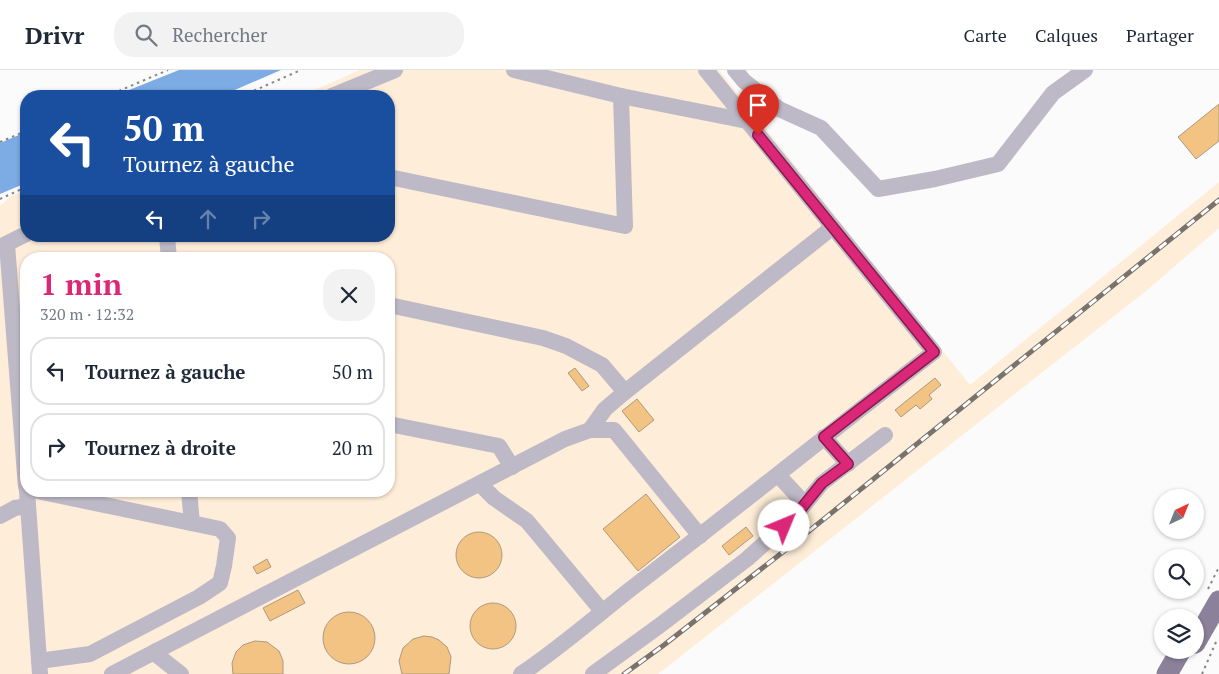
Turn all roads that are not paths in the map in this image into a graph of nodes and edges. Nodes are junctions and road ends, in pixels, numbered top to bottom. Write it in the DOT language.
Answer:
graph roads {
  1 [pos="395,70"];
  2 [pos="514,70"];
  3 [pos="706,70"];
  4 [pos="735,70"];
  5 [pos="1084,70"];
  6 [pos="347,90"];
  7 [pos="621,96"];
  8 [pos="747,121"];
  9 [pos="395,178"];
  10 [pos="833,227"];
  11 [pos="20,237"];
  12 [pos="3,246"];
  13 [pos="395,306"];
  14 [pos="625,392"];
  15 [pos="20,424"];
  16 [pos="395,425"];
  17 [pos="590,430"];
  18 [pos="885,435"];
  19 [pos="824,437"];
  20 [pos="848,464"];
  21 [pos="512,467"];
  22 [pos="778,475"];
  23 [pos="481,483"];
  24 [pos="66,497"];
  25 [pos="190,497"];
  26 [pos="27,499"];
  27 [pos="805,504"];
  28 [pos="0,516"];
  29 [pos="192,523"];
  30 [pos="700,536"];
  31 [pos="1219,584"];
  32 [pos="199,597"];
  33 [pos="1219,601"];
  34 [pos="1204,610"];
  35 [pos="602,611"];
  36 [pos="213,621"];
  37 [pos="1204,627"];
  38 [pos="156,651"];
  39 [pos="1176,659"];
  40 [pos="1186,659"];
  41 [pos="40,667"];
  42 [pos="112,674"];
  43 [pos="181,674"];
  44 [pos="521,674"];
  45 [pos="593,674"];
  46 [pos="1168,674"];
  47 [pos="1179,674"];
  1 -- 6 [label="street"];
  2 -- 7 [label="street"];
  3 -- 8 [label="street"];
  4 -- 5 [label="street"];
  7 -- 8 [label="street"];
  7 -- 9 [label="street"];
  8 -- 10 [label="street"];
  10 -- 14 [label="street"];
  10 -- 19 [label="street"];
  11 -- 12 [label="street"];
  12 -- 15 [label="street"];
  13 -- 14 [label="street"];
  14 -- 17 [label="street"];
  16 -- 21 [label="street"];
  17 -- 21 [label="street"];
  17 -- 30 [label="street"];
  18 -- 20 [label="street"];
  19 -- 20 [label="street"];
  19 -- 22 [label="street"];
  20 -- 27 [label="street"];
  21 -- 23 [label="street"];
  22 -- 27 [label="street"];
  22 -- 30 [label="street"];
  23 -- 35 [label="street"];
  23 -- 36 [label="street"];
  24 -- 29 [label="street"];
  25 -- 29 [label="street"];
  26 -- 28 [label="street"];
  26 -- 41 [label="street"];
  27 -- 45 [label="street"];
  29 -- 32 [label="street"];
  30 -- 35 [label="street"];
  31 -- 34 [label="main road"];
  32 -- 36 [label="street"];
  32 -- 41 [label="street"];
  33 -- 37 [label="main road"];
  35 -- 44 [label="street"];
  36 -- 38 [label="street"];
  38 -- 42 [label="street"];
  38 -- 43 [label="street"];
  39 -- 46 [label="main road"];
  40 -- 47 [label="main road"];
}
